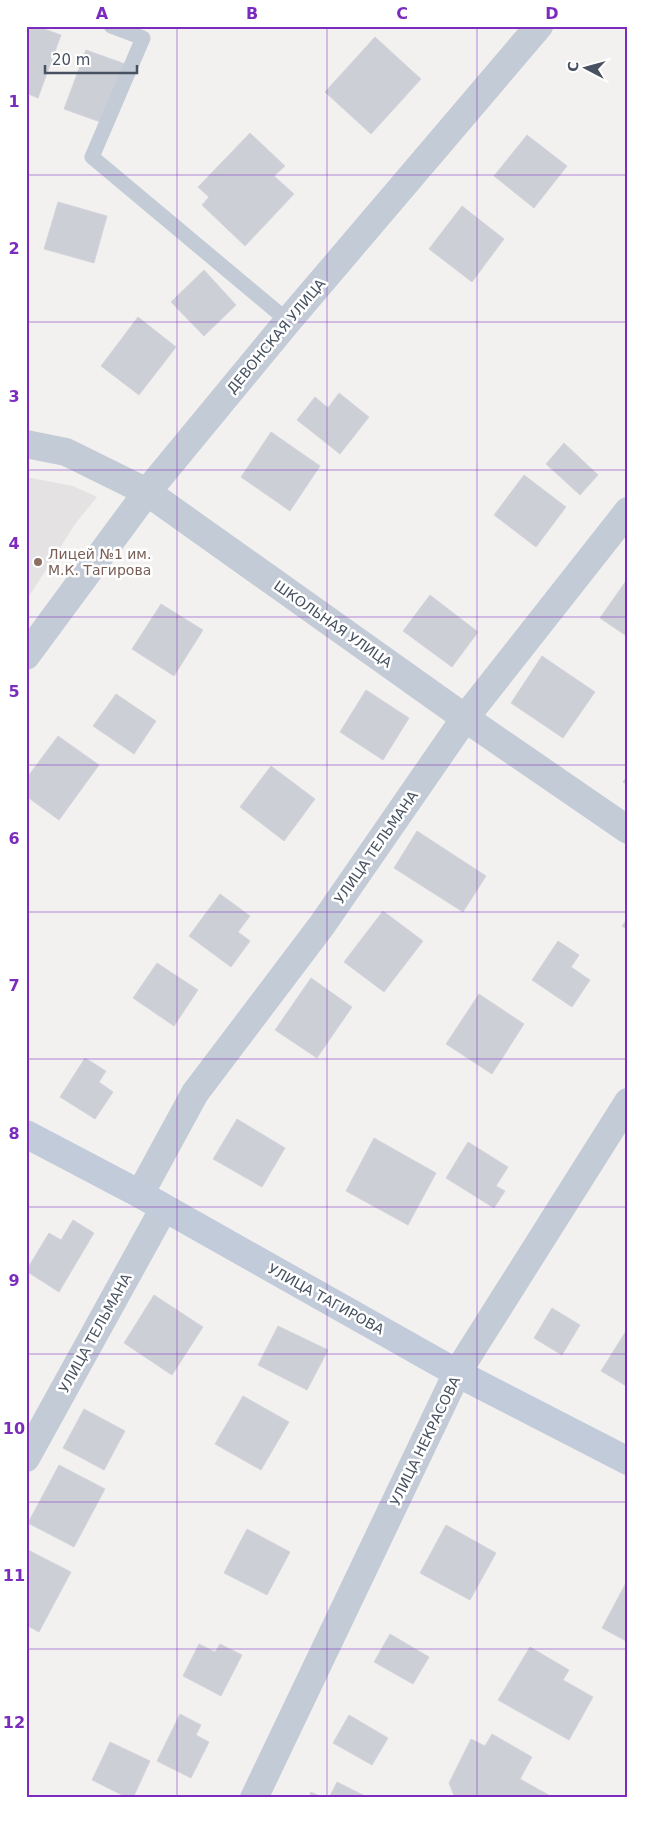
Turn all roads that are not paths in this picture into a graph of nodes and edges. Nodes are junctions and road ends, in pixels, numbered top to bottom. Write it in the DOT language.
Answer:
graph roads {
  1 [pos="110,26"];
  2 [pos="539,26"];
  3 [pos="288,321"];
  4 [pos="26,444"];
  5 [pos="147,492"];
  6 [pos="628,510"];
  7 [pos="26,656"];
  8 [pos="465,718"];
  9 [pos="628,830"];
  10 [pos="628,1102"];
  11 [pos="26,1134"];
  12 [pos="140,1194"];
  13 [pos="164,1208"];
  14 [pos="457,1373"];
  15 [pos="26,1458"];
  16 [pos="628,1462"];
  17 [pos="254,1798"];
  1 -- 3 [label="lane"];
  2 -- 3 [label="street, ДЕВОНСКАЯ УЛИЦА"];
  3 -- 5 [label="street, ДЕВОНСКАЯ УЛИЦА"];
  4 -- 5 [label="street, ШКОЛЬНАЯ УЛИЦА"];
  5 -- 7 [label="street, ДЕВОНСКАЯ УЛИЦА"];
  5 -- 8 [label="street, ШКОЛЬНАЯ УЛИЦА"];
  6 -- 8 [label="street, УЛИЦА ТЕЛЬМАНА"];
  8 -- 9 [label="street, ШКОЛЬНАЯ УЛИЦА"];
  8 -- 12 [label="street, УЛИЦА ТЕЛЬМАНА"];
  10 -- 14 [label="street, УЛИЦА НЕКРАСОВА"];
  11 -- 12 [label="street, УЛИЦА ТАГИРОВА"];
  12 -- 13 [label="street, УЛИЦА ТАГИРОВА"];
  13 -- 14 [label="street, УЛИЦА ТАГИРОВА"];
  13 -- 15 [label="street, УЛИЦА ТЕЛЬМАНА"];
  14 -- 16 [label="street, УЛИЦА ТАГИРОВА"];
  14 -- 17 [label="street, УЛИЦА НЕКРАСОВА"];
}
